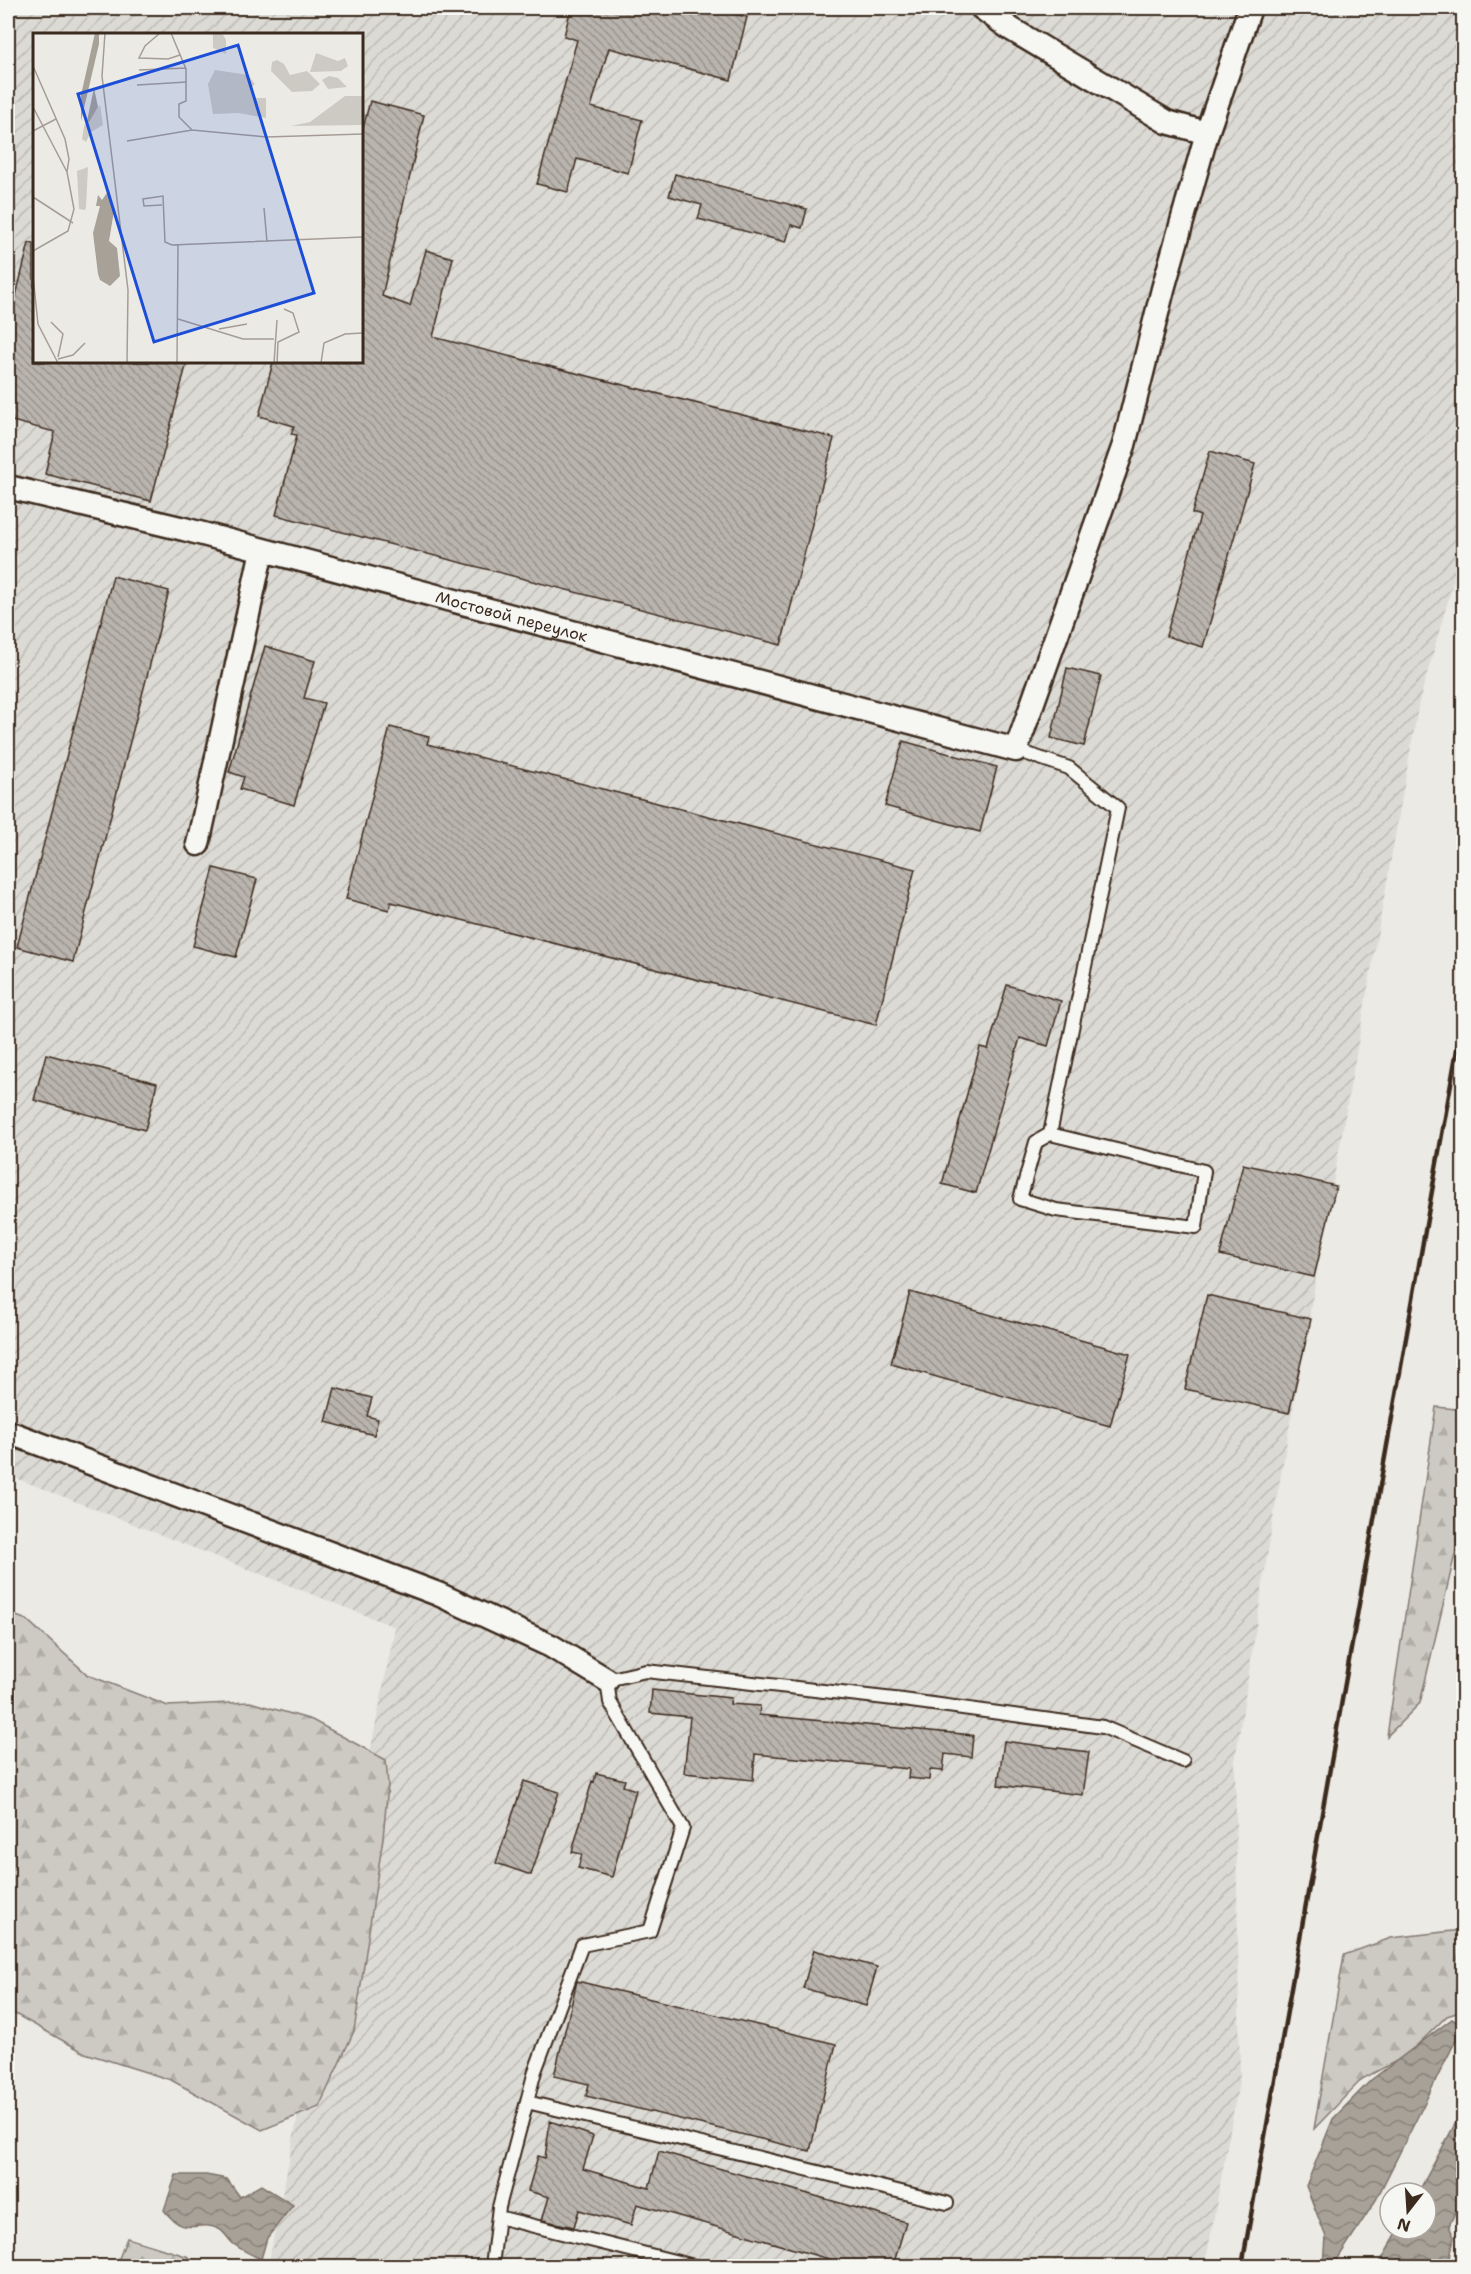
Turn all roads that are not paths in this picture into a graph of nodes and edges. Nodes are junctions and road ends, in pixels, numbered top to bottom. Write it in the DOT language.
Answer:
graph roads {
  1 [pos="982,8"];
  2 [pos="1250,8"];
  3 [pos="1207,132"];
  4 [pos="8,487"];
  5 [pos="262,550"];
  6 [pos="1016,750"];
  7 [pos="198,844"];
  8 [pos="1050,1134"];
  9 [pos="8,1432"];
  10 [pos="607,1680"];
  11 [pos="1183,1761"];
  12 [pos="527,2102"];
  13 [pos="947,2203"];
  14 [pos="498,2217"];
  15 [pos="492,2266"];
  16 [pos="694,2266"];
  1 -- 3 [label="street"];
  2 -- 3 [label="street"];
  3 -- 6 [label="street"];
  4 -- 5 [label="street, Мостовой переулок"];
  5 -- 6 [label="street, Мостовой переулок"];
  5 -- 7 [label="street"];
  6 -- 8 [label="lane"];
  8 -- 8 [label="lane"];
  9 -- 10 [label="street"];
  10 -- 11 [label="lane"];
  10 -- 12 [label="lane"];
  12 -- 13 [label="lane"];
  12 -- 14 [label="lane"];
  14 -- 15 [label="lane"];
  14 -- 16 [label="lane"];
}
